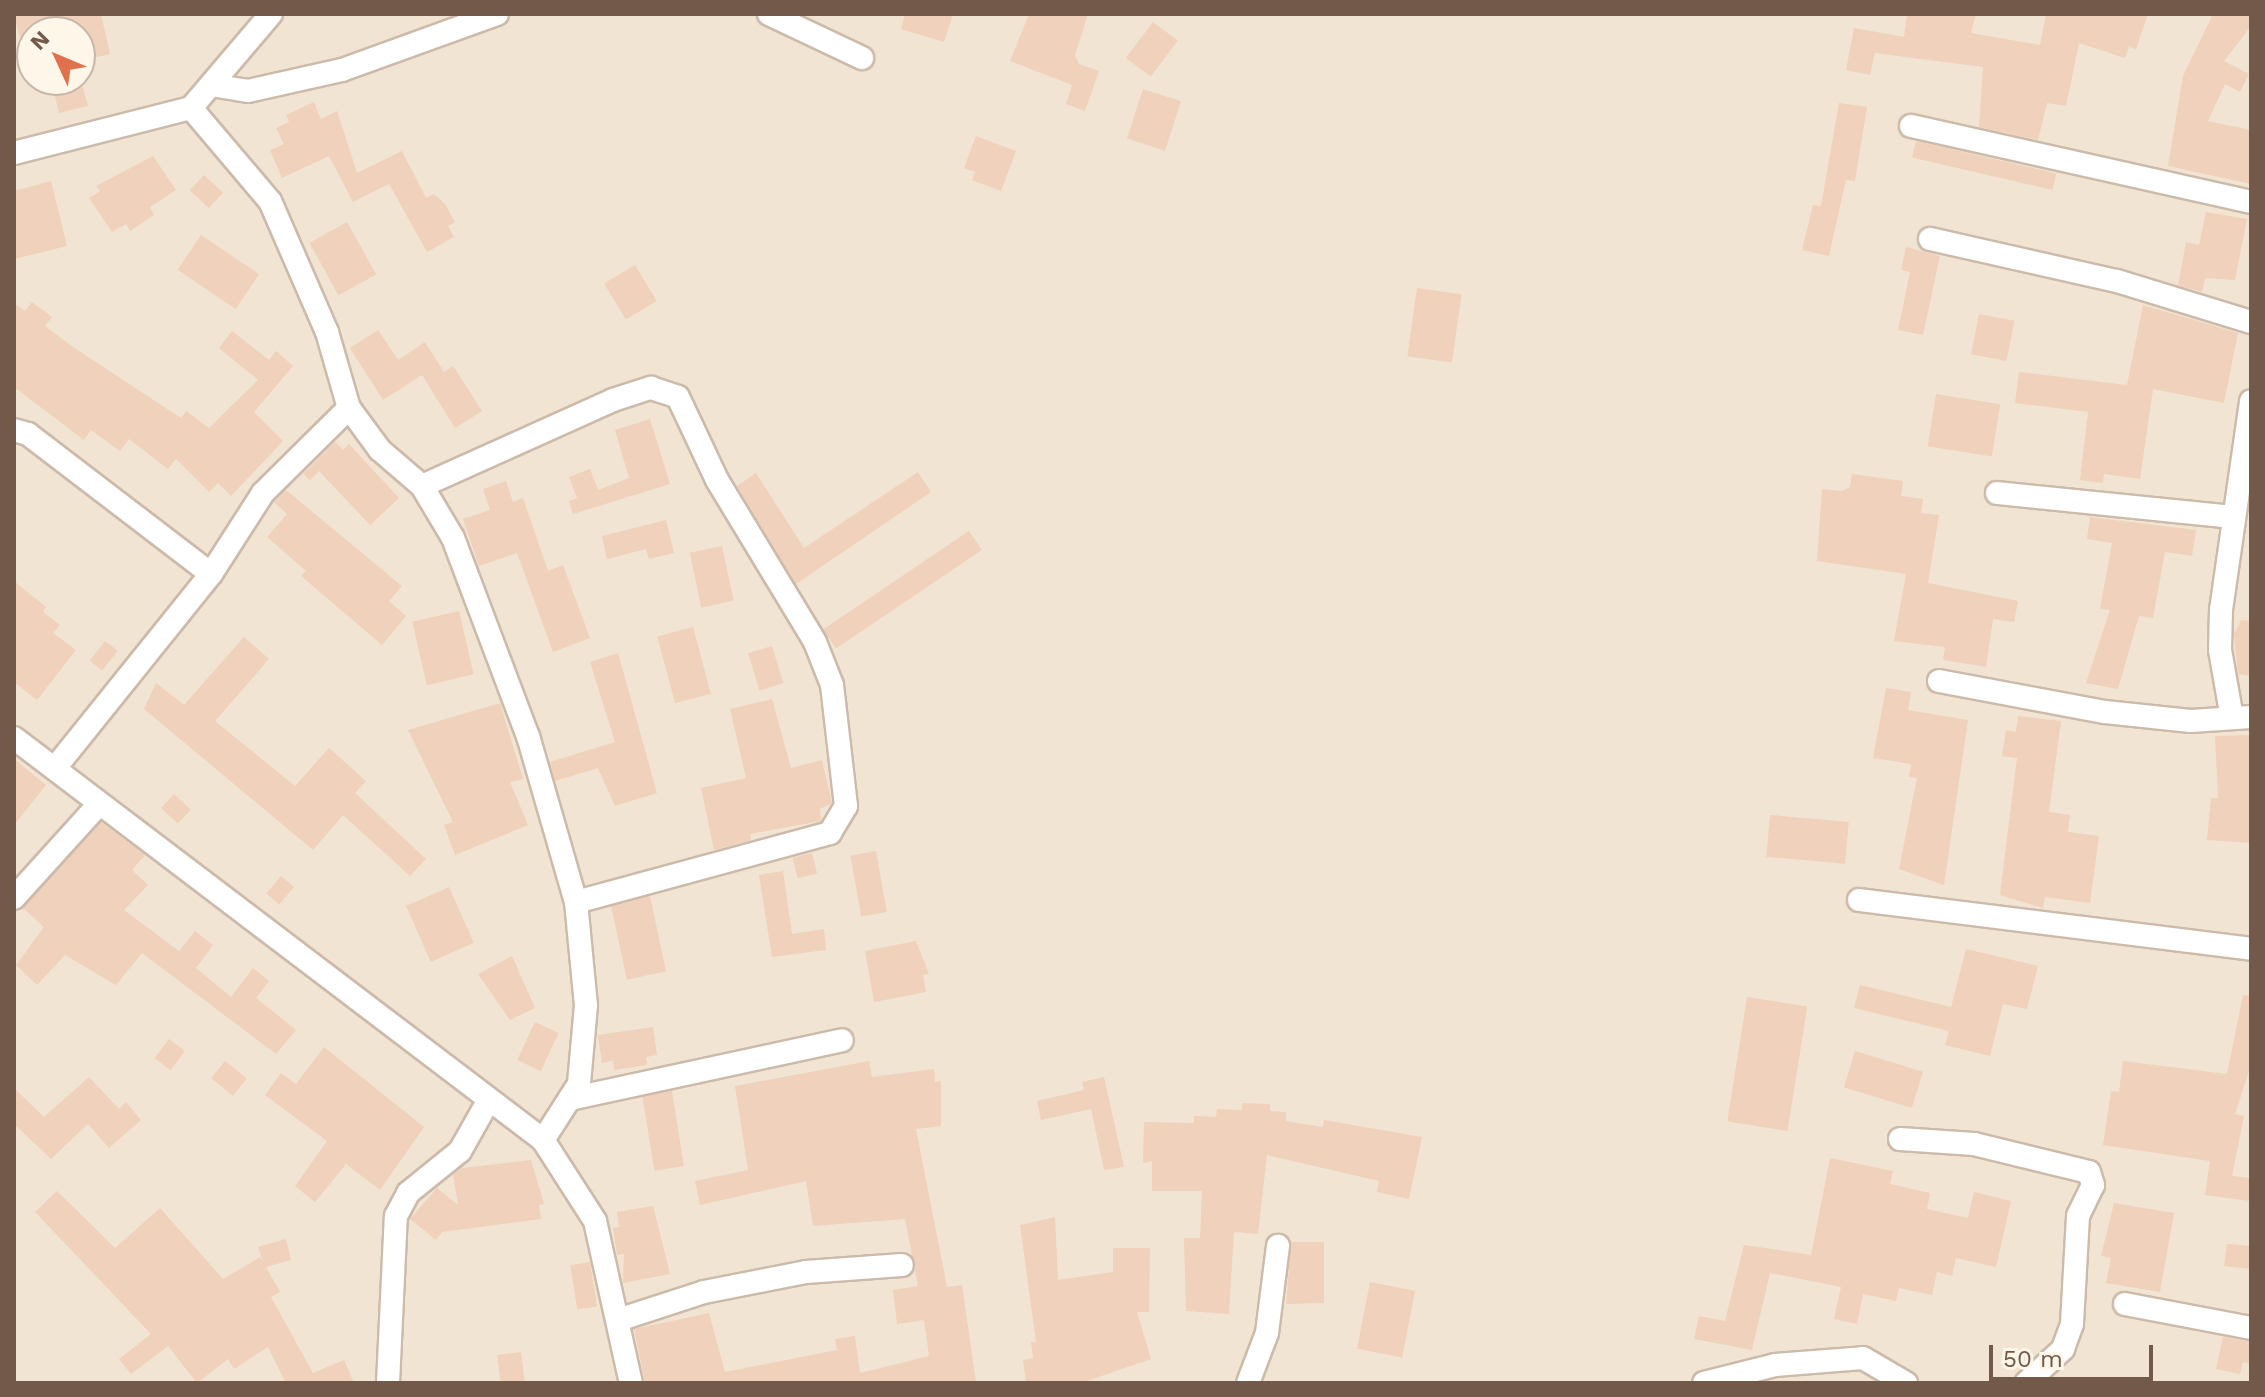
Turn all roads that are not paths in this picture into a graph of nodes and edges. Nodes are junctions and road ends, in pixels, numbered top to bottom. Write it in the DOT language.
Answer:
graph roads {
  1 [pos="271,14"];
  2 [pos="497,14"];
  3 [pos="769,14"];
  4 [pos="862,58"];
  5 [pos="211,85"];
  6 [pos="191,108"];
  7 [pos="1911,126"];
  8 [pos="14,153"];
  9 [pos="2251,202"];
  10 [pos="1930,239"];
  11 [pos="2251,322"];
  12 [pos="2251,401"];
  13 [pos="349,408"];
  14 [pos="14,430"];
  15 [pos="422,486"];
  16 [pos="1997,493"];
  17 [pos="2232,517"];
  18 [pos="211,574"];
  19 [pos="1939,681"];
  20 [pos="2242,718"];
  21 [pos="14,738"];
  22 [pos="55,768"];
  23 [pos="98,805"];
  24 [pos="14,898"];
  25 [pos="1859,900"];
  26 [pos="576,902"];
  27 [pos="2251,949"];
  28 [pos="842,1040"];
  29 [pos="570,1099"];
  30 [pos="487,1103"];
  31 [pos="1900,1139"];
  32 [pos="543,1140"];
  33 [pos="1278,1246"];
  34 [pos="902,1265"];
  35 [pos="2125,1304"];
  36 [pos="621,1319"];
  37 [pos="2251,1328"];
  38 [pos="388,1383"];
  39 [pos="631,1383"];
  40 [pos="1248,1383"];
  41 [pos="1704,1383"];
  42 [pos="1906,1383"];
  43 [pos="2026,1383"];
  1 -- 5 [label="street"];
  2 -- 5 [label="street"];
  3 -- 4 [label="street"];
  5 -- 6 [label="street"];
  6 -- 8 [label="street"];
  6 -- 13 [label="street"];
  7 -- 9 [label="street"];
  10 -- 11 [label="street"];
  12 -- 17 [label="street"];
  13 -- 15 [label="street"];
  13 -- 18 [label="street"];
  14 -- 18 [label="street"];
  15 -- 26 [label="street"];
  15 -- 26 [label="street"];
  16 -- 17 [label="street"];
  17 -- 20 [label="street"];
  18 -- 22 [label="street"];
  19 -- 20 [label="street"];
  21 -- 22 [label="street"];
  22 -- 23 [label="street"];
  23 -- 24 [label="street"];
  23 -- 30 [label="street"];
  25 -- 27 [label="street"];
  26 -- 29 [label="street"];
  28 -- 29 [label="street"];
  29 -- 32 [label="street"];
  30 -- 32 [label="street"];
  30 -- 38 [label="street"];
  31 -- 43 [label="street"];
  32 -- 36 [label="street"];
  33 -- 40 [label="street"];
  34 -- 36 [label="street"];
  35 -- 37 [label="street"];
  36 -- 39 [label="street"];
  41 -- 42 [label="street"];
}
